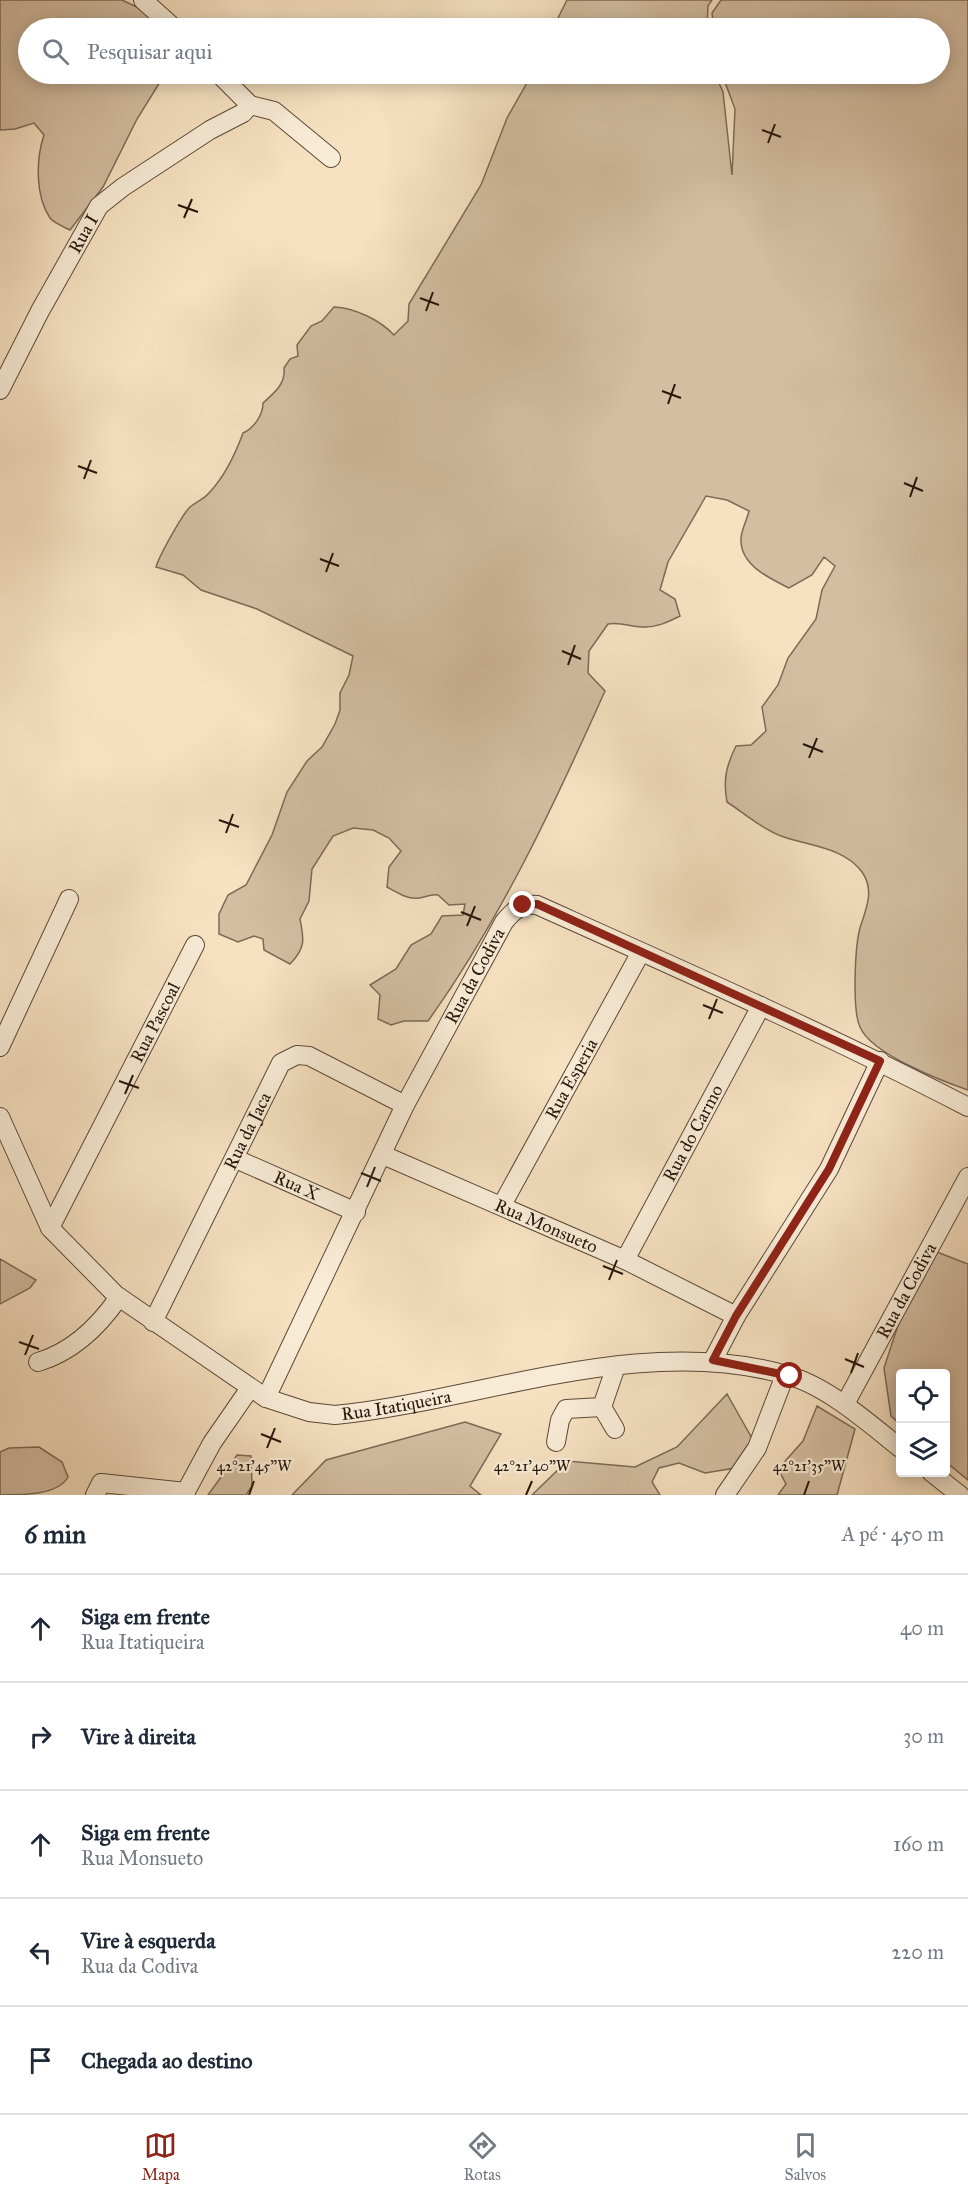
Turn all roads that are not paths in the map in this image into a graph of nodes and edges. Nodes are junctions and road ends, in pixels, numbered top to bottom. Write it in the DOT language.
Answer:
graph roads {
  1 [pos="142,0"];
  2 [pos="163,18"];
  3 [pos="229,84"];
  4 [pos="250,105"];
  5 [pos="331,158"];
  6 [pos="0,390"];
  7 [pos="69,899"];
  8 [pos="195,945"];
  9 [pos="641,952"];
  10 [pos="761,1006"];
  11 [pos="0,1047"];
  12 [pos="880,1061"];
  13 [pos="405,1105"];
  14 [pos="968,1107"];
  15 [pos="0,1117"];
  16 [pos="383,1155"];
  17 [pos="236,1159"];
  18 [pos="968,1177"];
  19 [pos="502,1205"];
  20 [pos="356,1212"];
  21 [pos="50,1228"];
  22 [pos="625,1260"];
  23 [pos="119,1297"];
  24 [pos="736,1316"];
  25 [pos="153,1322"];
  26 [pos="713,1360"];
  27 [pos="38,1362"];
  28 [pos="616,1366"];
  29 [pos="785,1376"];
  30 [pos="250,1388"];
  31 [pos="266,1398"];
  32 [pos="845,1404"];
  33 [pos="602,1407"];
  34 [pos="615,1429"];
  35 [pos="556,1442"];
  36 [pos="896,1445"];
  37 [pos="936,1477"];
  38 [pos="185,1493"];
  39 [pos="95,1495"];
  40 [pos="725,1495"];
  41 [pos="960,1495"];
  1 -- 2 [label="street"];
  3 -- 4 [label="street"];
  4 -- 5 [label="street"];
  4 -- 6 [label="street, Rua I"];
  7 -- 11 [label="street"];
  8 -- 21 [label="street, Rua Pascoal"];
  9 -- 10 [label="street, Rua da Codiva"];
  9 -- 13 [label="street, Rua da Codiva"];
  9 -- 19 [label="street, Rua Esperia"];
  10 -- 12 [label="street, Rua da Codiva"];
  10 -- 22 [label="street, Rua do Carmo"];
  12 -- 14 [label="street, Rua da Codiva"];
  12 -- 24 [label="street"];
  13 -- 16 [label="street, Rua da Codiva"];
  13 -- 17 [label="street, Rua da Jaca"];
  15 -- 21 [label="street, Rua Itatiqueira"];
  16 -- 19 [label="street, Rua Monsueto"];
  16 -- 20 [label="street, Rua da Codiva"];
  17 -- 20 [label="street, Rua X"];
  17 -- 25 [label="street, Rua da Jaca"];
  18 -- 32 [label="street, Rua da Codiva"];
  19 -- 22 [label="street, Rua Monsueto"];
  20 -- 31 [label="street, Rua da Codiva"];
  21 -- 23 [label="street, Rua Itatiqueira"];
  22 -- 24 [label="street, Rua Monsueto"];
  23 -- 25 [label="street, Rua Itatiqueira"];
  23 -- 27 [label="street"];
  24 -- 26 [label="street"];
  25 -- 30 [label="street, Rua Itatiqueira"];
  26 -- 28 [label="street, Rua Itatiqueira"];
  26 -- 29 [label="street, Rua Itatiqueira"];
  28 -- 31 [label="street, Rua Itatiqueira"];
  28 -- 33 [label="street"];
  29 -- 32 [label="street, Rua Itatiqueira"];
  29 -- 40 [label="street"];
  30 -- 31 [label="street, Rua Itatiqueira"];
  30 -- 38 [label="street"];
  32 -- 36 [label="street, Rua Itatiqueira"];
  33 -- 34 [label="street"];
  33 -- 35 [label="street"];
  37 -- 41 [label="street"];
  38 -- 39 [label="street"];
}
